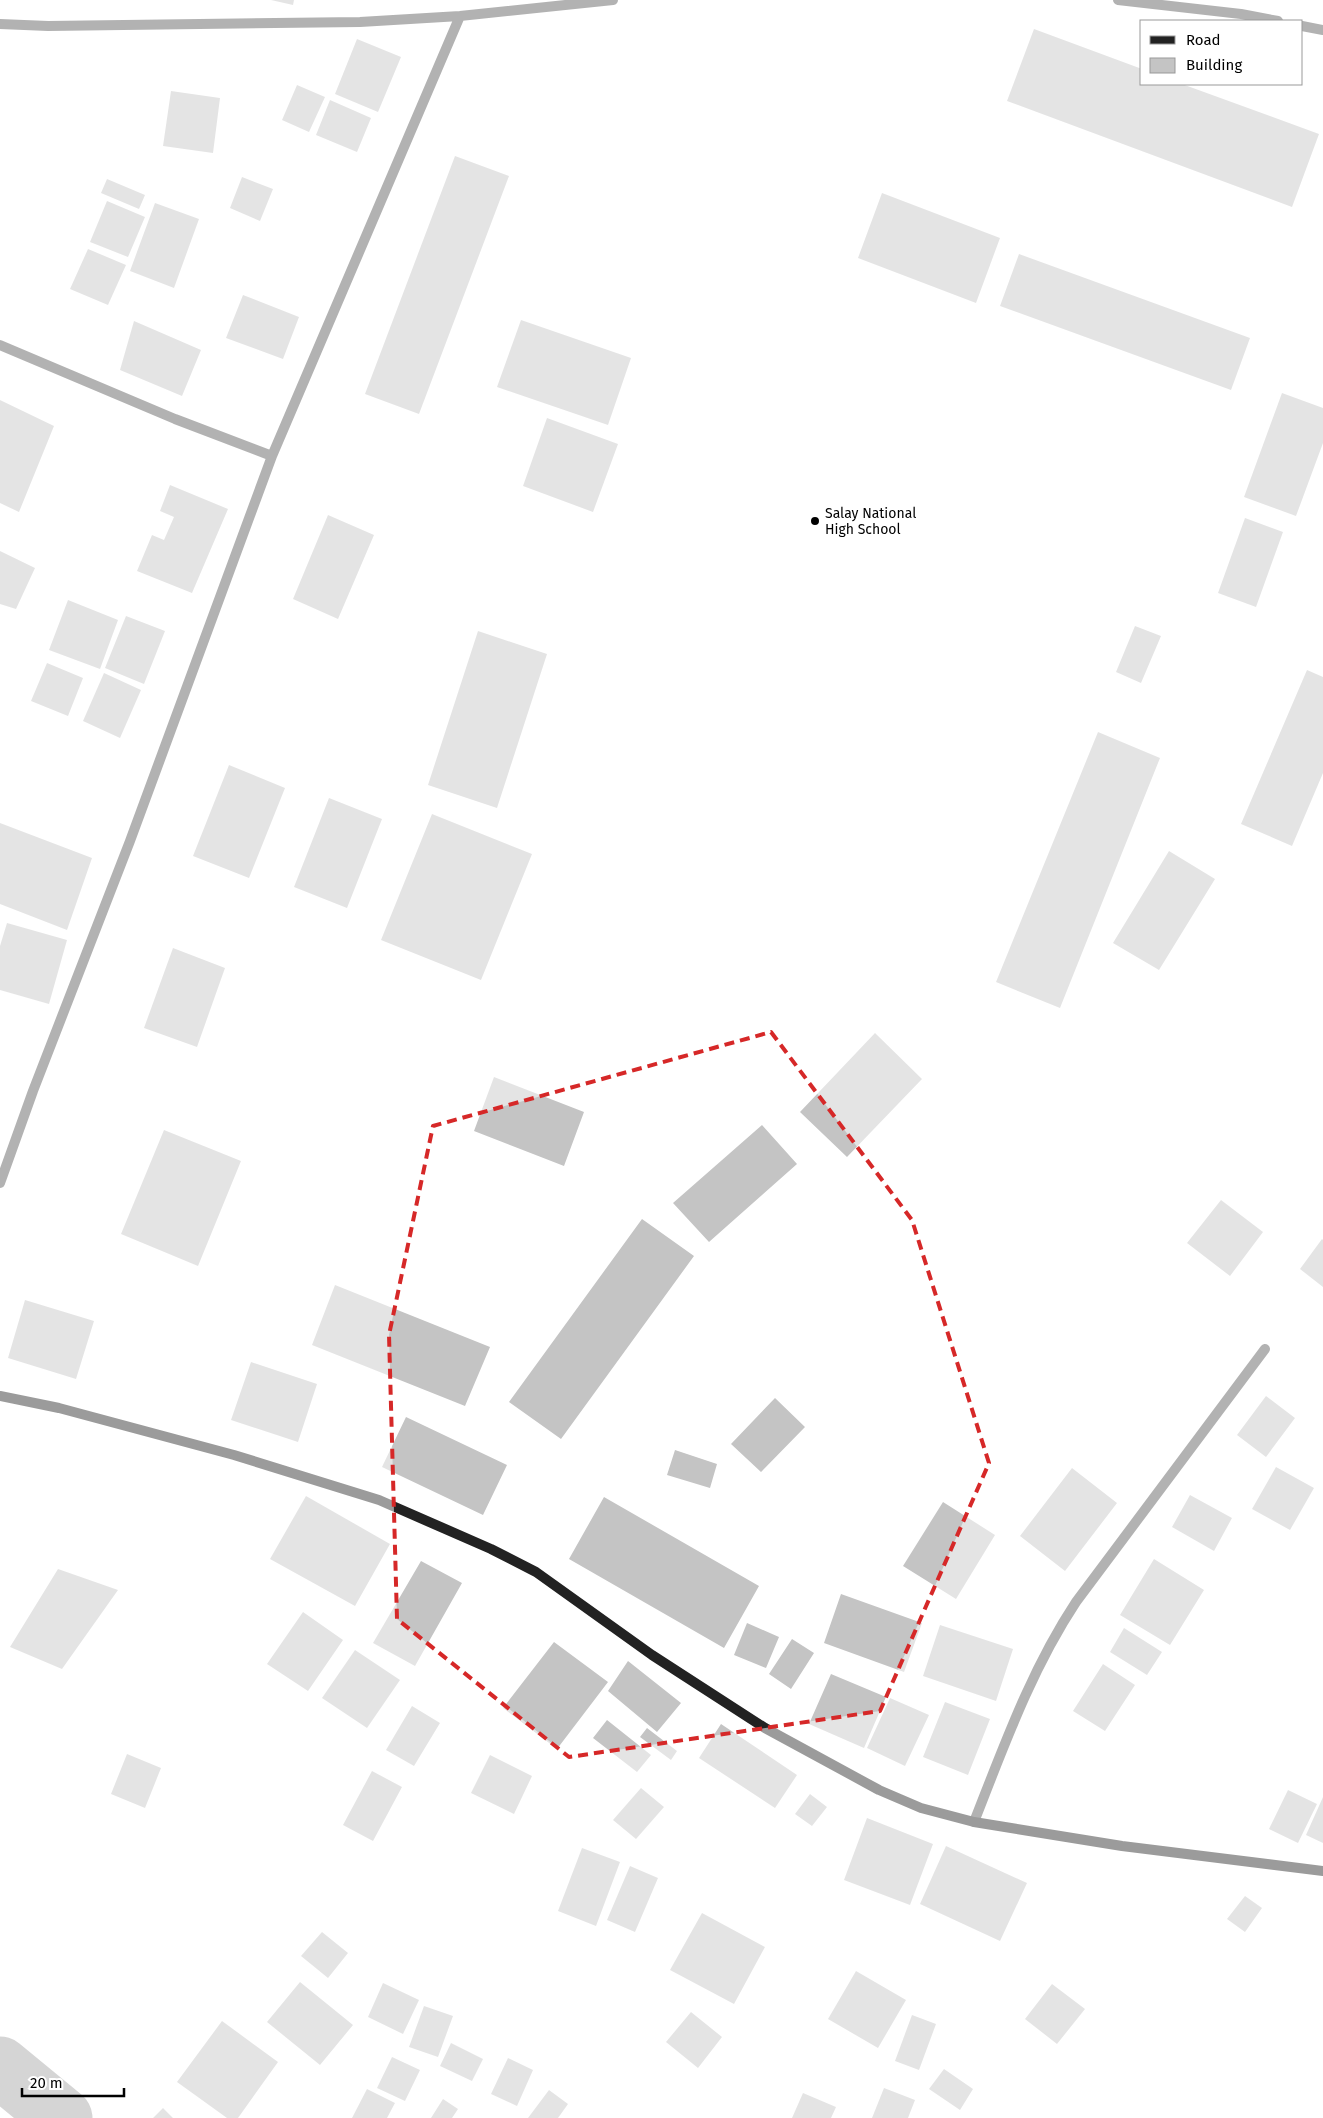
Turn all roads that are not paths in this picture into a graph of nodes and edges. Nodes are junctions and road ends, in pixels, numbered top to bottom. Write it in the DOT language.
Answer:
graph roads {
  1 [pos="613,0"];
  2 [pos="1118,0"];
  3 [pos="460,16"];
  4 [pos="1273,20"];
  5 [pos="0,24"];
  6 [pos="1303,26"];
  7 [pos="1323,30"];
  8 [pos="0,345"];
  9 [pos="272,456"];
  10 [pos="0,1183"];
  11 [pos="1265,1349"];
  12 [pos="0,1396"];
  13 [pos="974,1822"];
  14 [pos="1323,1871"];
  1 -- 3 [label="street"];
  2 -- 4 [label="street"];
  3 -- 5 [label="street"];
  3 -- 9 [label="street"];
  6 -- 7 [label="street"];
  8 -- 9 [label="street"];
  9 -- 10 [label="street"];
  11 -- 13 [label="street"];
  12 -- 13 [label="street"];
  13 -- 14 [label="street"];
}
